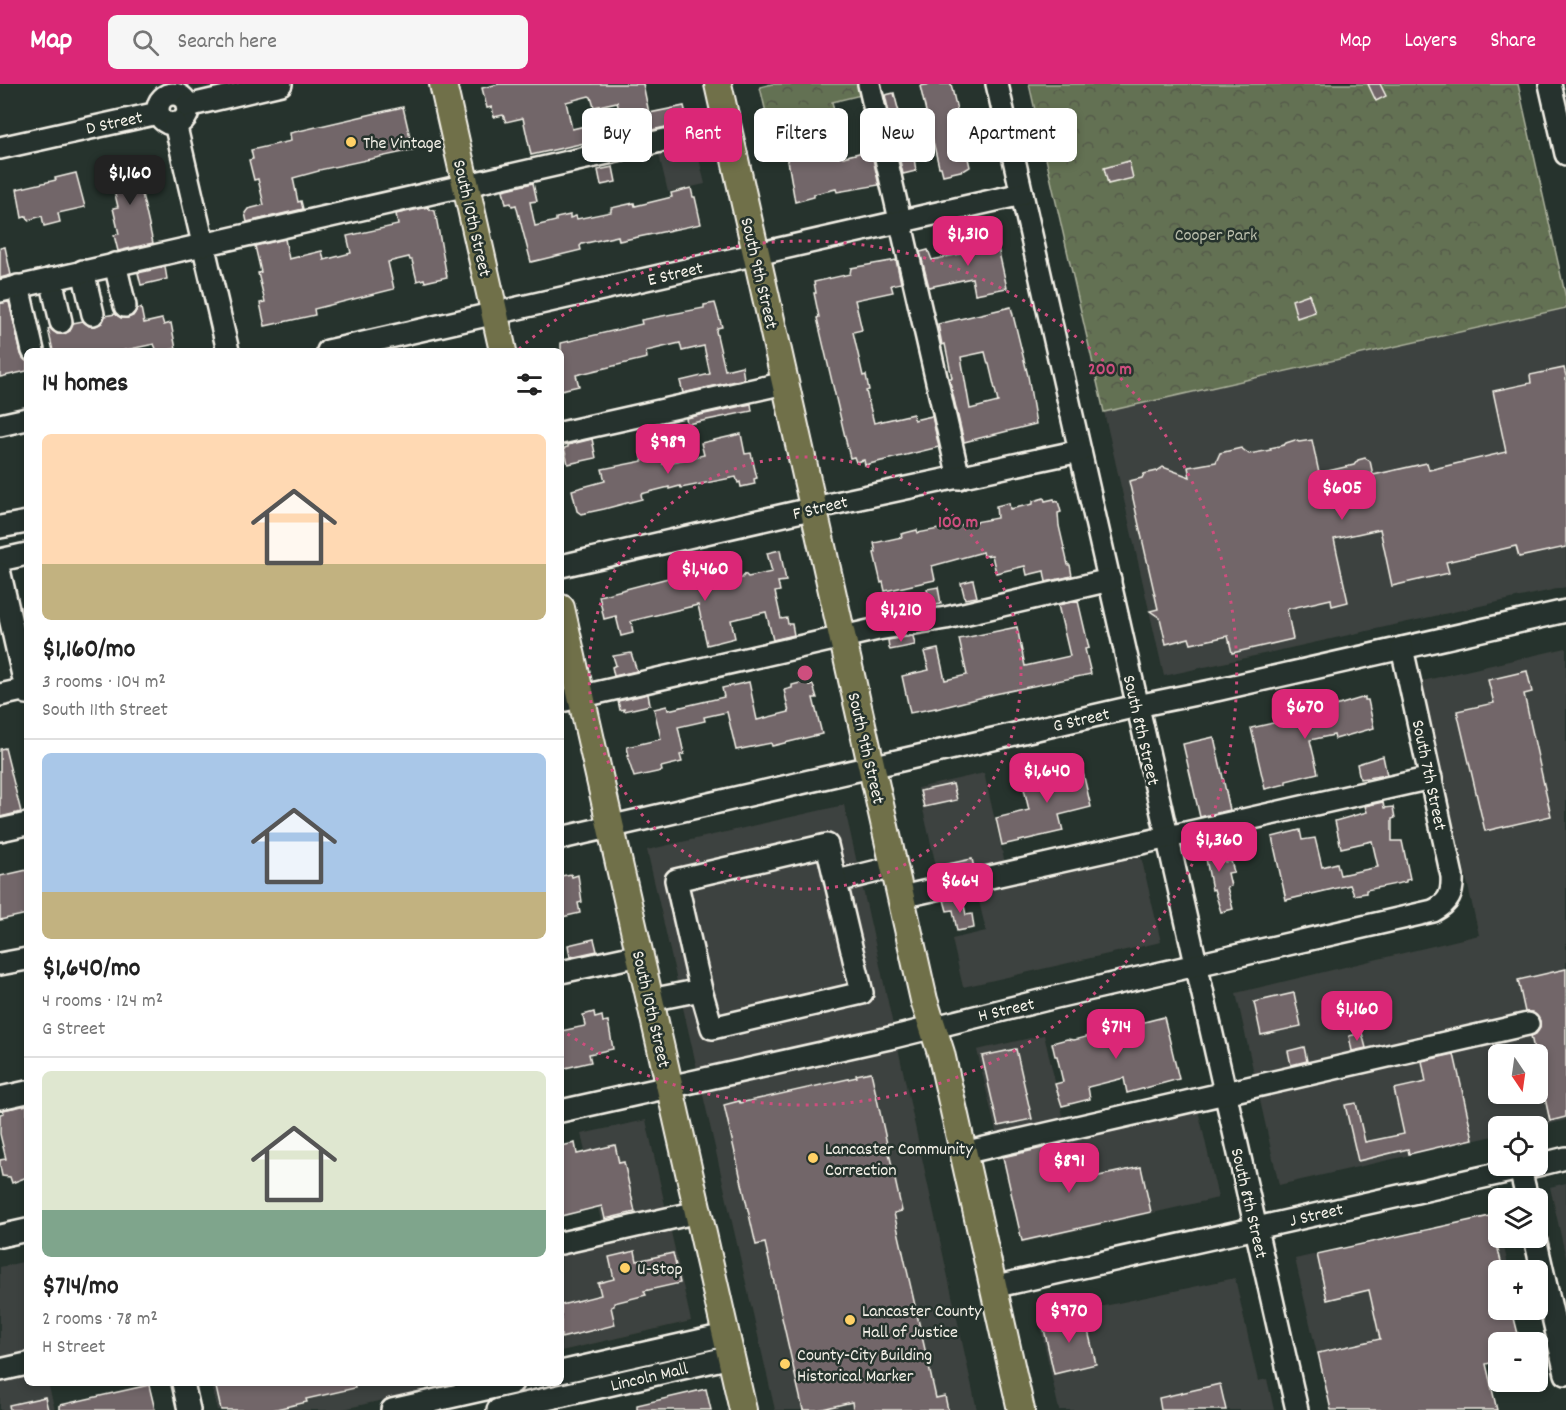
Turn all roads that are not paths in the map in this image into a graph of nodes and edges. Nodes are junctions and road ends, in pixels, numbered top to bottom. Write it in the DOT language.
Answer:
graph roads {
  1 [pos="281,84"];
  2 [pos="443,84"];
  3 [pos="718,84"];
  4 [pos="868,84"];
  5 [pos="998,84"];
  6 [pos="1550,84"];
  7 [pos="174,95"];
  8 [pos="723,108"];
  9 [pos="167,118"];
  10 [pos="664,140"];
  11 [pos="0,148"];
  12 [pos="1566,154"];
  13 [pos="735,162"];
  14 [pos="466,184"];
  15 [pos="1022,194"];
  16 [pos="899,222"];
  17 [pos="204,243"];
  18 [pos="756,254"];
  19 [pos="115,264"];
  20 [pos="83,271"];
  21 [pos="51,279"];
  22 [pos="9,288"];
  23 [pos="125,306"];
  24 [pos="93,314"];
  25 [pos="495,314"];
  26 [pos="61,321"];
  27 [pos="32,348"];
  28 [pos="227,348"];
  29 [pos="342,348"];
  30 [pos="502,348"];
  31 [pos="785,383"];
  32 [pos="24,420"];
  33 [pos="0,425"];
  34 [pos="564,432"];
  35 [pos="1080,451"];
  36 [pos="959,478"];
  37 [pos="813,508"];
  38 [pos="24,523"];
  39 [pos="0,527"];
  40 [pos="24,555"];
  41 [pos="0,560"];
  42 [pos="564,565"];
  43 [pos="0,574"];
  44 [pos="1110,580"];
  45 [pos="1566,611"];
  46 [pos="564,635"];
  47 [pos="842,637"];
  48 [pos="1402,648"];
  49 [pos="24,677"];
  50 [pos="24,691"];
  51 [pos="0,695"];
  52 [pos="571,698"];
  53 [pos="1137,706"];
  54 [pos="872,766"];
  55 [pos="1431,778"];
  56 [pos="24,825"];
  57 [pos="611,826"];
  58 [pos="0,830"];
  59 [pos="564,837"];
  60 [pos="1167,837"];
  61 [pos="894,867"];
  62 [pos="837,881"];
  63 [pos="901,897"];
  64 [pos="1448,902"];
  65 [pos="640,955"];
  66 [pos="24,960"];
  67 [pos="0,964"];
  68 [pos="1196,966"];
  69 [pos="564,971"];
  70 [pos="701,990"];
  71 [pos="650,1000"];
  72 [pos="1528,1024"];
  73 [pos="933,1027"];
  74 [pos="669,1088"];
  75 [pos="24,1093"];
  76 [pos="1226,1094"];
  77 [pos="0,1098"];
  78 [pos="564,1110"];
  79 [pos="963,1153"];
  80 [pos="1566,1158"];
  81 [pos="1548,1162"];
  82 [pos="1488,1176"];
  83 [pos="698,1212"];
  84 [pos="1256,1228"];
  85 [pos="24,1231"];
  86 [pos="0,1236"];
  87 [pos="564,1242"];
  88 [pos="1537,1248"];
  89 [pos="993,1287"];
  90 [pos="728,1346"];
  91 [pos="24,1365"];
  92 [pos="0,1370"];
  93 [pos="564,1372"];
  94 [pos="1566,1374"];
  95 [pos="184,1386"];
  96 [pos="501,1386"];
  97 [pos="464,1396"];
  98 [pos="189,1410"];
  99 [pos="392,1410"];
  100 [pos="498,1410"];
  101 [pos="743,1410"];
  102 [pos="1021,1410"];
  103 [pos="1297,1410"];
  1 -- 7 [label="street"];
  2 -- 14 [label="main road, South 10th Street"];
  3 -- 8 [label="main road, South 9th Street"];
  4 -- 16 [label="street"];
  5 -- 15 [label="street, South 8th Street"];
  6 -- 12 [label="street"];
  7 -- 9 [label="street"];
  9 -- 11 [label="street, D Street"];
  9 -- 17 [label="street"];
  10 -- 14 [label="street"];
  13 -- 18 [label="main road, South 9th Street"];
  14 -- 17 [label="street"];
  14 -- 25 [label="main road, South 10th Street"];
  15 -- 16 [label="street, E Street"];
  15 -- 35 [label="street, South 8th Street"];
  16 -- 18 [label="street, E Street"];
  16 -- 36 [label="street"];
  17 -- 19 [label="street"];
  17 -- 28 [label="street"];
  18 -- 25 [label="street, E Street"];
  18 -- 31 [label="main road, South 9th Street"];
  19 -- 20 [label="street"];
  19 -- 23 [label="street"];
  20 -- 21 [label="street"];
  20 -- 24 [label="street"];
  21 -- 22 [label="street"];
  21 -- 26 [label="street"];
  22 -- 27 [label="street"];
  25 -- 29 [label="street, E Street"];
  25 -- 30 [label="main road, South 10th Street"];
  31 -- 34 [label="street"];
  31 -- 37 [label="main road, South 9th Street"];
  32 -- 33 [label="street"];
  35 -- 36 [label="street, F Street"];
  35 -- 44 [label="street, South 8th Street"];
  36 -- 37 [label="street, F Street"];
  37 -- 42 [label="street, F Street"];
  37 -- 47 [label="main road, South 9th Street"];
  38 -- 39 [label="street"];
  40 -- 41 [label="street"];
  43 -- 49 [label="street"];
  44 -- 47 [label="street"];
  44 -- 53 [label="street, South 8th Street"];
  45 -- 48 [label="street, G Street"];
  46 -- 52 [label="main road, South 10th Street"];
  47 -- 52 [label="street"];
  47 -- 54 [label="main road, South 9th Street"];
  48 -- 53 [label="street, G Street"];
  48 -- 55 [label="street, South 7th Street"];
  50 -- 51 [label="street"];
  52 -- 57 [label="main road, South 10th Street"];
  53 -- 54 [label="street, G Street"];
  53 -- 60 [label="street, South 8th Street"];
  54 -- 57 [label="street, G Street"];
  54 -- 61 [label="main road, South 9th Street"];
  55 -- 60 [label="street"];
  55 -- 64 [label="street, South 7th Street"];
  56 -- 58 [label="street"];
  57 -- 59 [label="street, G Street"];
  57 -- 65 [label="main road, South 10th Street"];
  60 -- 63 [label="street"];
  60 -- 68 [label="street, South 8th Street"];
  61 -- 62 [label="street"];
  61 -- 63 [label="main road, South 9th Street"];
  62 -- 70 [label="street"];
  62 -- 70 [label="street"];
  63 -- 73 [label="main road, South 9th Street"];
  64 -- 68 [label="street, H Street"];
  65 -- 69 [label="street"];
  65 -- 71 [label="main road, South 10th Street"];
  66 -- 67 [label="street"];
  68 -- 73 [label="street, H Street"];
  68 -- 76 [label="street, South 8th Street"];
  70 -- 71 [label="street"];
  71 -- 74 [label="main road, South 10th Street"];
  72 -- 76 [label="street"];
  73 -- 74 [label="street, H Street"];
  73 -- 79 [label="main road, South 9th Street"];
  74 -- 78 [label="street, H Street"];
  74 -- 83 [label="main road, South 10th Street"];
  75 -- 77 [label="street"];
  76 -- 79 [label="street"];
  76 -- 84 [label="street, South 8th Street"];
  79 -- 89 [label="main road, South 9th Street"];
  80 -- 81 [label="street, J Street"];
  82 -- 84 [label="street, J Street"];
  83 -- 87 [label="street"];
  83 -- 90 [label="main road, South 10th Street"];
  84 -- 89 [label="street, J Street"];
  84 -- 103 [label="street, South 8th Street"];
  85 -- 86 [label="street"];
  88 -- 94 [label="street"];
  89 -- 102 [label="main road, South 9th Street"];
  90 -- 93 [label="street, Lincoln Mall"];
  90 -- 100 [label="street, Lincoln Mall"];
  90 -- 101 [label="main road, South 10th Street"];
  91 -- 92 [label="street"];
  95 -- 98 [label="street"];
  96 -- 97 [label="street"];
  97 -- 99 [label="street"];
}
